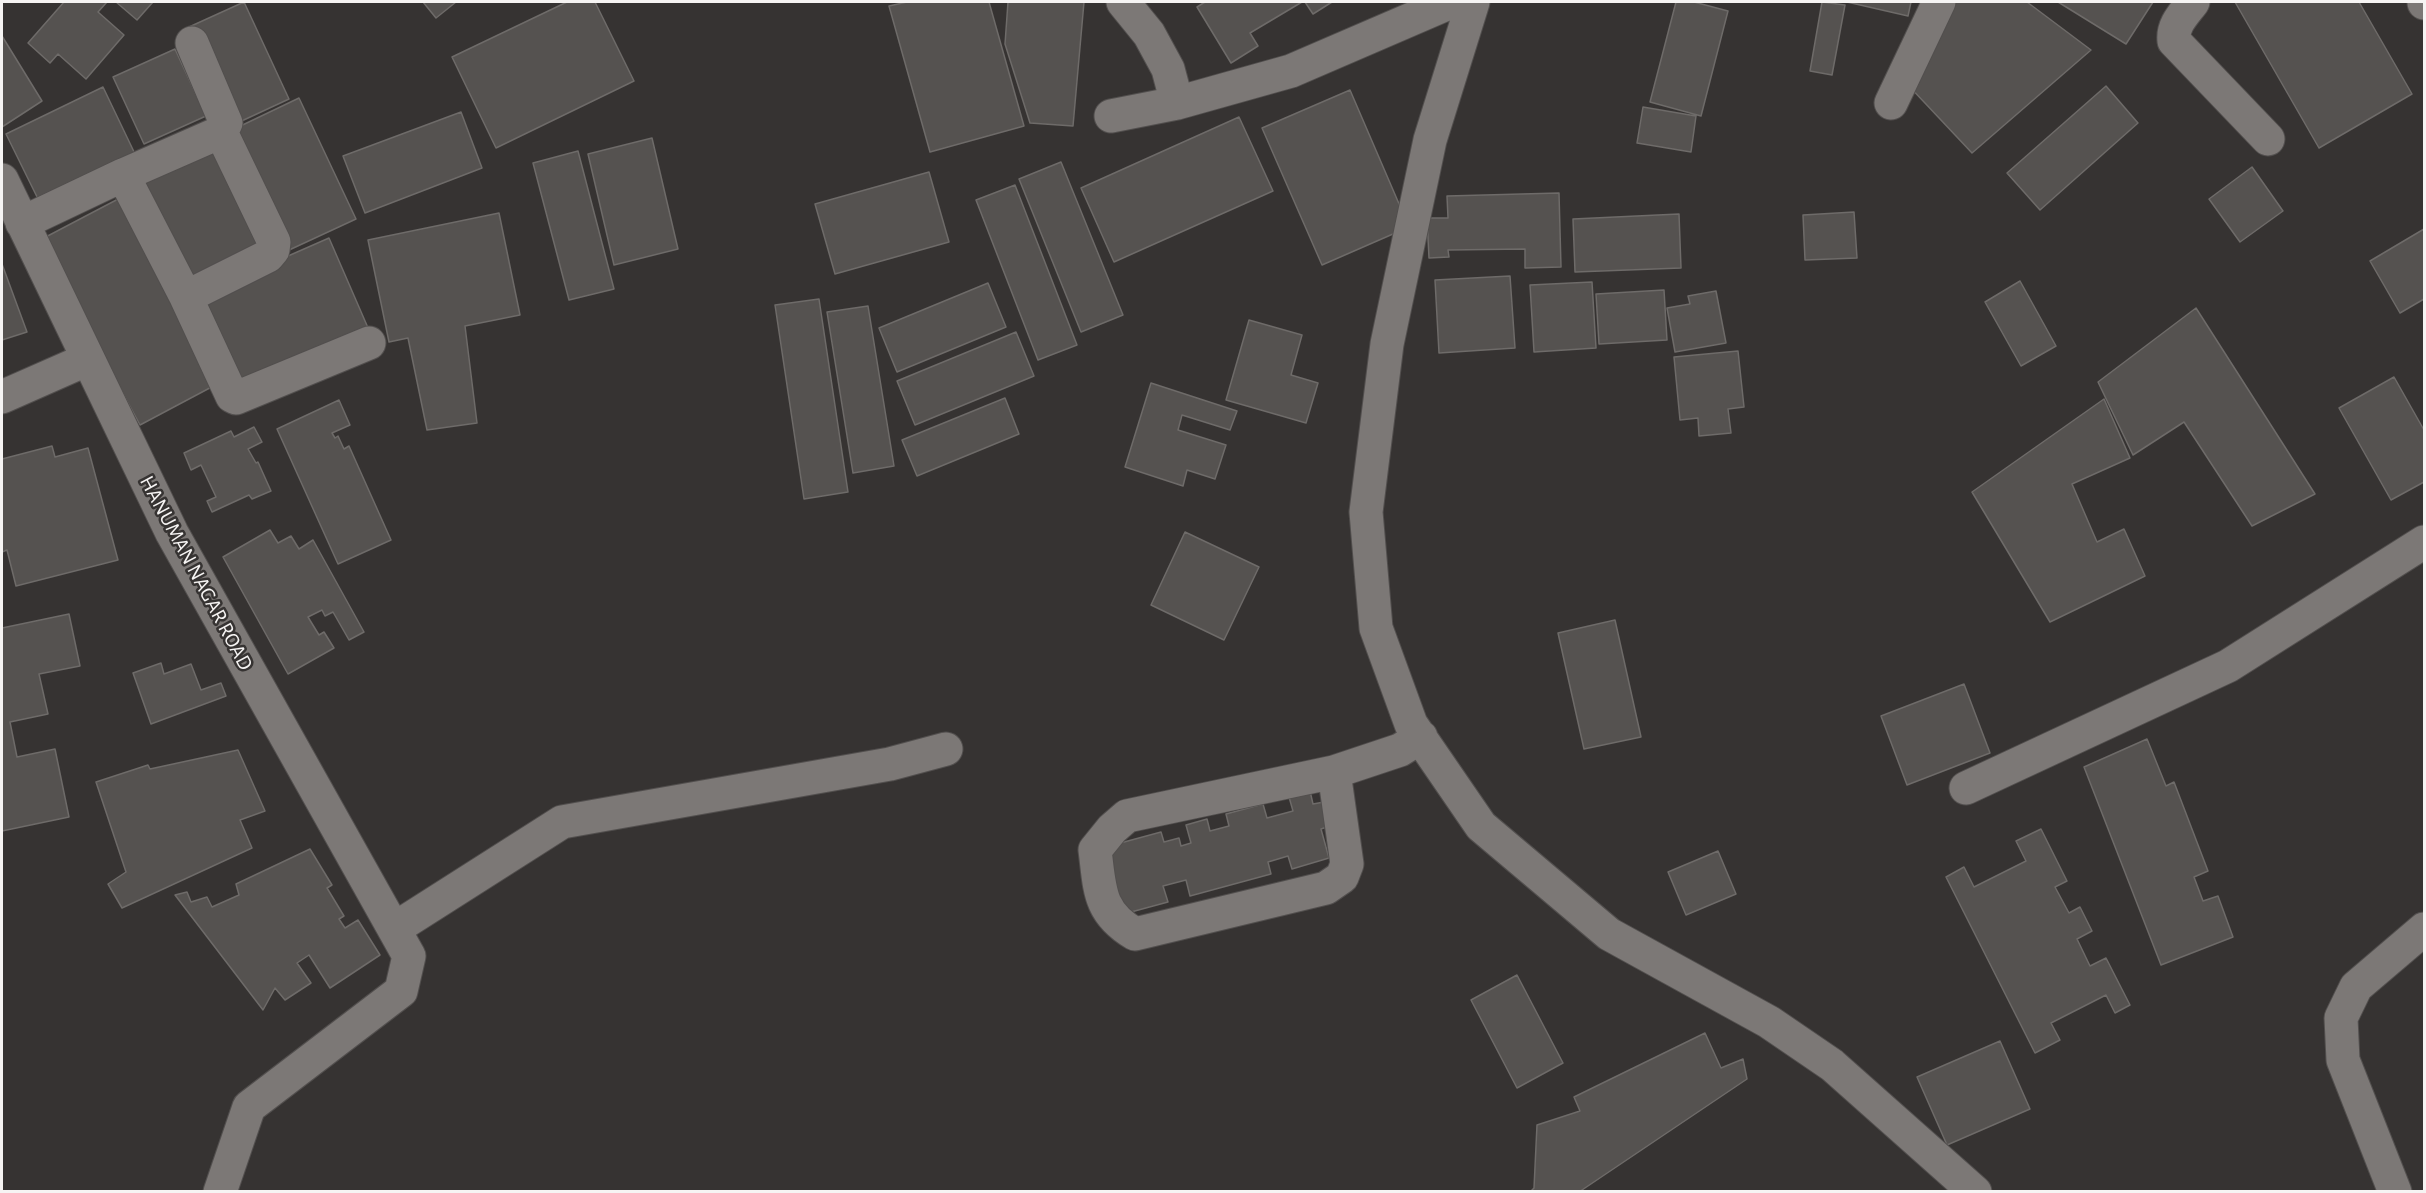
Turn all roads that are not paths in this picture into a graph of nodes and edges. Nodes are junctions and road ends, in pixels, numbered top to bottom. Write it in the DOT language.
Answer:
graph roads {
  1 [pos="1124,2"];
  2 [pos="1450,2"];
  3 [pos="1473,2"];
  4 [pos="1939,2"];
  5 [pos="2193,2"];
  6 [pos="192,42"];
  7 [pos="1177,103"];
  8 [pos="1891,103"];
  9 [pos="1111,116"];
  10 [pos="221,132"];
  11 [pos="2268,139"];
  12 [pos="123,175"];
  13 [pos="9,202"];
  14 [pos="186,297"];
  15 [pos="369,343"];
  16 [pos="88,359"];
  17 [pos="2,397"];
  18 [pos="2424,542"];
  19 [pos="1421,737"];
  20 [pos="946,749"];
  21 [pos="1334,772"];
  22 [pos="1966,788"];
  23 [pos="2424,929"];
  24 [pos="402,942"];
  25 [pos="220,1191"];
  26 [pos="1976,1191"];
  27 [pos="2395,1191"];
  1 -- 7 [label="street"];
  2 -- 7 [label="street"];
  3 -- 19 [label="street"];
  4 -- 8 [label="street"];
  5 -- 11 [label="street"];
  6 -- 10 [label="street"];
  7 -- 9 [label="street"];
  10 -- 12 [label="street"];
  10 -- 14 [label="street"];
  12 -- 13 [label="street"];
  12 -- 14 [label="street"];
  13 -- 16 [label="street, HANUMAN NAGAR ROAD"];
  14 -- 15 [label="street"];
  16 -- 17 [label="street"];
  16 -- 24 [label="street, HANUMAN NAGAR ROAD"];
  18 -- 22 [label="street"];
  19 -- 21 [label="street"];
  19 -- 26 [label="street"];
  20 -- 24 [label="street"];
  21 -- 21 [label="street"];
  23 -- 27 [label="street"];
  24 -- 25 [label="street"];
}
